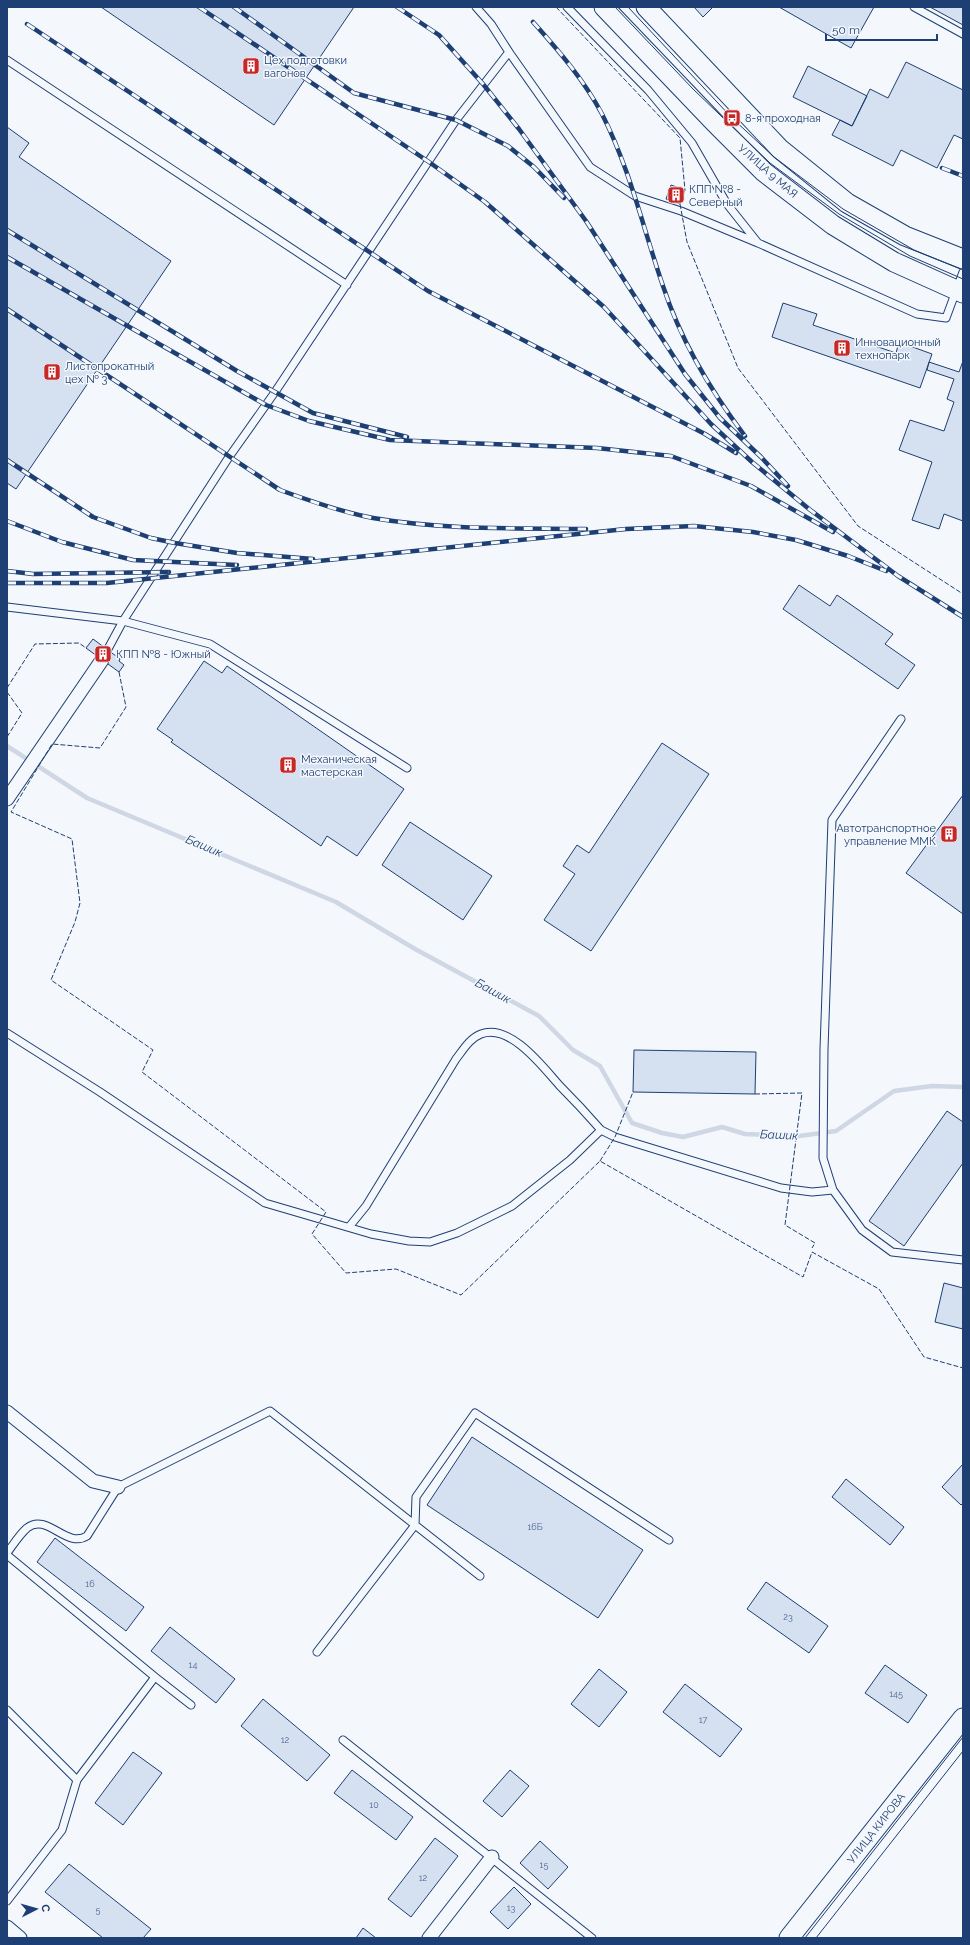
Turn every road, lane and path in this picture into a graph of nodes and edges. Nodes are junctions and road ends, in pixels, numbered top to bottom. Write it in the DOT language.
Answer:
graph roads {
  1 [pos="476,7"];
  2 [pos="567,7"];
  3 [pos="604,7"];
  4 [pos="646,7"];
  5 [pos="914,7"];
  6 [pos="963,34"];
  7 [pos="508,52"];
  8 [pos="7,60"];
  9 [pos="758,243"];
  10 [pos="963,259"];
  11 [pos="963,272"];
  12 [pos="347,285"];
  13 [pos="960,292"];
  14 [pos="7,607"];
  15 [pos="123,622"];
  16 [pos="102,660"];
  17 [pos="901,719"];
  18 [pos="407,768"];
  19 [pos="7,799"];
  20 [pos="7,1033"];
  21 [pos="601,1130"];
  22 [pos="833,1190"];
  23 [pos="349,1227"];
  24 [pos="963,1260"];
  25 [pos="7,1412"];
  26 [pos="118,1487"];
  27 [pos="415,1525"];
  28 [pos="669,1540"];
  29 [pos="7,1554"];
  30 [pos="480,1576"];
  31 [pos="317,1652"];
  32 [pos="155,1676"];
  33 [pos="191,1705"];
  34 [pos="7,1710"];
  35 [pos="963,1718"];
  36 [pos="343,1740"];
  37 [pos="77,1780"];
  38 [pos="492,1857"];
  39 [pos="7,1901"];
  40 [pos="7,1927"];
  41 [pos="20,1938"];
  42 [pos="430,1938"];
  43 [pos="592,1938"];
  44 [pos="789,1938"];
  1 -- 7 [label="lane"];
  2 -- 9 [label="lane"];
  3 -- 13 [label="main road, УЛИЦА 9 МАЯ"];
  4 -- 10 [label="main road"];
  5 -- 6 [label="lane"];
  7 -- 9 [label="lane"];
  7 -- 12 [label="lane"];
  8 -- 12 [label="lane"];
  9 -- 13 [label="lane"];
  11 -- 13 [label="lane"];
  12 -- 15 [label="lane"];
  14 -- 15 [label="lane"];
  15 -- 16 [label="lane"];
  15 -- 18 [label="lane"];
  16 -- 19 [label="street"];
  17 -- 22 [label="lane"];
  20 -- 23 [label="lane"];
  21 -- 22 [label="lane"];
  21 -- 23 [label="lane"];
  21 -- 23 [label="lane"];
  22 -- 24 [label="lane"];
  25 -- 26 [label="street"];
  26 -- 27 [label="lane"];
  26 -- 29 [label="lane"];
  27 -- 28 [label="lane"];
  27 -- 30 [label="lane"];
  27 -- 31 [label="lane"];
  29 -- 32 [label="lane"];
  32 -- 33 [label="lane"];
  32 -- 37 [label="lane"];
  34 -- 37 [label="lane"];
  35 -- 44 [label="main road, УЛИЦА КИРОВА"];
  36 -- 38 [label="lane"];
  37 -- 39 [label="lane"];
  38 -- 42 [label="street"];
  38 -- 43 [label="lane"];
  40 -- 41 [label="street"];
}
